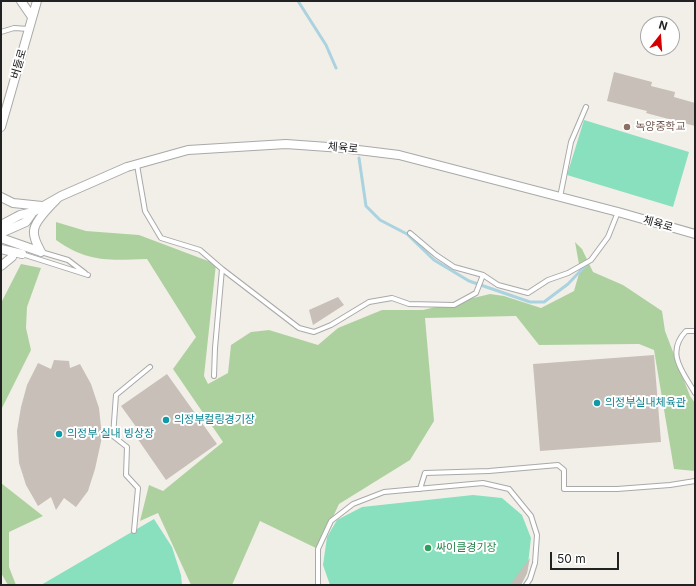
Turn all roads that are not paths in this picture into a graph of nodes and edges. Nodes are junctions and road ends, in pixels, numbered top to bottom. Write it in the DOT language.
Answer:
graph roads {
  1 [pos="21,1"];
  2 [pos="37,1"];
  3 [pos="32,17"];
  4 [pos="29,29"];
  5 [pos="1,32"];
  6 [pos="586,107"];
  7 [pos="1,127"];
  8 [pos="137,164"];
  9 [pos="61,196"];
  10 [pos="560,197"];
  11 [pos="1,198"];
  12 [pos="42,206"];
  13 [pos="33,212"];
  14 [pos="618,212"];
  15 [pos="1,225"];
  16 [pos="1,233"];
  17 [pos="410,233"];
  18 [pos="695,234"];
  19 [pos="1,238"];
  20 [pos="1,249"];
  21 [pos="41,252"];
  22 [pos="22,254"];
  23 [pos="12,257"];
  24 [pos="1,266"];
  25 [pos="222,269"];
  26 [pos="482,277"];
  27 [pos="695,331"];
  28 [pos="150,367"];
  29 [pos="214,376"];
  30 [pos="695,393"];
  31 [pos="695,481"];
  32 [pos="420,489"];
  33 [pos="134,531"];
  34 [pos="319,584"];
  35 [pos="526,585"];
  1 -- 3 [label="street"];
  2 -- 3 [label="street, 버들로"];
  3 -- 4 [label="street, 버들로"];
  4 -- 5 [label="lane"];
  4 -- 7 [label="street, 버들로"];
  6 -- 10 [label="lane"];
  8 -- 9 [label="street, 체육로"];
  8 -- 10 [label="street, 체육로"];
  8 -- 25 [label="lane"];
  9 -- 12 [label="street, 체육로"];
  9 -- 21 [label="street"];
  10 -- 14 [label="street, 체육로"];
  11 -- 12 [label="street"];
  12 -- 13 [label="street, 체육로"];
  13 -- 15 [label="street"];
  13 -- 16 [label="street, 체육로"];
  14 -- 18 [label="street, 체육로"];
  14 -- 26 [label="lane"];
  17 -- 26 [label="lane"];
  19 -- 21 [label="street"];
  20 -- 22 [label="street"];
  21 -- 22 [label="lane"];
  22 -- 23 [label="lane"];
  23 -- 24 [label="street"];
  25 -- 26 [label="lane"];
  25 -- 29 [label="lane"];
  27 -- 30 [label="lane"];
  28 -- 33 [label="lane"];
  31 -- 32 [label="lane"];
  32 -- 34 [label="lane"];
  32 -- 35 [label="lane"];
}
